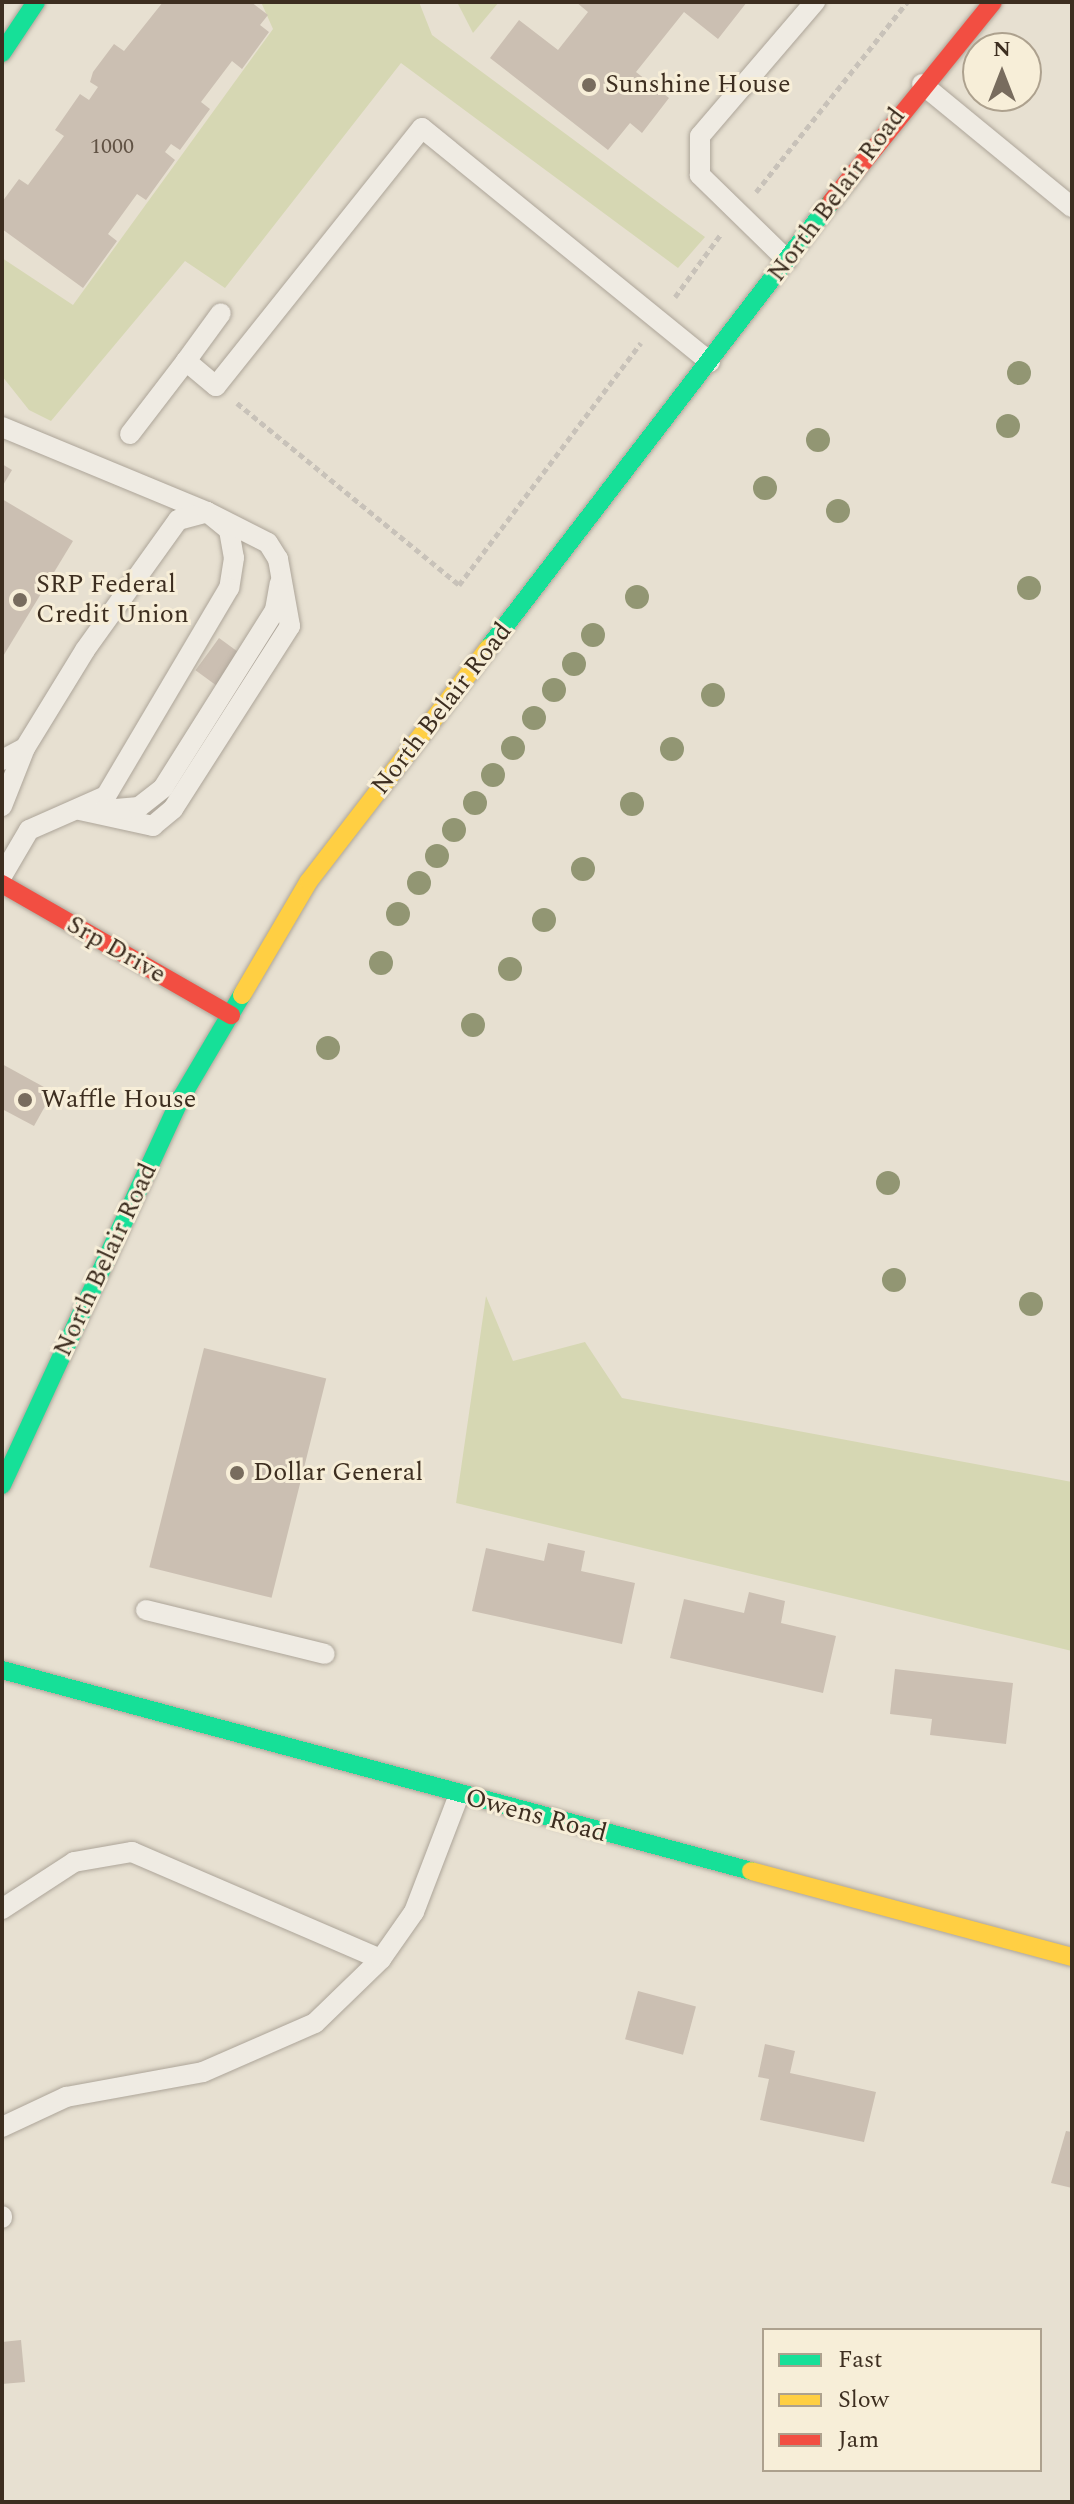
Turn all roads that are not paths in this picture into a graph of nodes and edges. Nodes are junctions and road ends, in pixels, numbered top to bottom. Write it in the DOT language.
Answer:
graph roads {
  1 [pos="36,2"];
  2 [pos="815,2"];
  3 [pos="993,2"];
  4 [pos="2,53"];
  5 [pos="922,84"];
  6 [pos="1072,207"];
  7 [pos="787,260"];
  8 [pos="221,313"];
  9 [pos="186,361"];
  10 [pos="710,362"];
  11 [pos="2,427"];
  12 [pos="130,434"];
  13 [pos="207,512"];
  14 [pos="25,748"];
  15 [pos="2,760"];
  16 [pos="2,806"];
  17 [pos="80,810"];
  18 [pos="2,876"];
  19 [pos="2,884"];
  20 [pos="231,1015"];
  21 [pos="2,1485"];
  22 [pos="146,1610"];
  23 [pos="325,1654"];
  24 [pos="2,1670"];
  25 [pos="459,1795"];
  26 [pos="2,1909"];
  27 [pos="1072,1957"];
  28 [pos="381,1959"];
  29 [pos="2,2127"];
  1 -- 4 [label="main road"];
  2 -- 7 [label="lane"];
  3 -- 5 [label="main road, North Belair Road"];
  5 -- 6 [label="lane"];
  5 -- 7 [label="main road, North Belair Road"];
  7 -- 10 [label="main road, North Belair Road"];
  8 -- 9 [label="lane"];
  9 -- 10 [label="lane"];
  9 -- 12 [label="lane"];
  10 -- 20 [label="main road, North Belair Road"];
  11 -- 13 [label="lane"];
  13 -- 14 [label="lane"];
  13 -- 17 [label="lane"];
  13 -- 17 [label="lane"];
  14 -- 15 [label="lane"];
  14 -- 16 [label="lane"];
  17 -- 18 [label="lane"];
  19 -- 20 [label="main road, Srp Drive"];
  20 -- 21 [label="main road, North Belair Road"];
  22 -- 23 [label="lane"];
  24 -- 25 [label="main road, Owens Road"];
  25 -- 27 [label="main road, Owens Road"];
  25 -- 28 [label="lane"];
  26 -- 28 [label="lane"];
  28 -- 29 [label="lane"];
}
